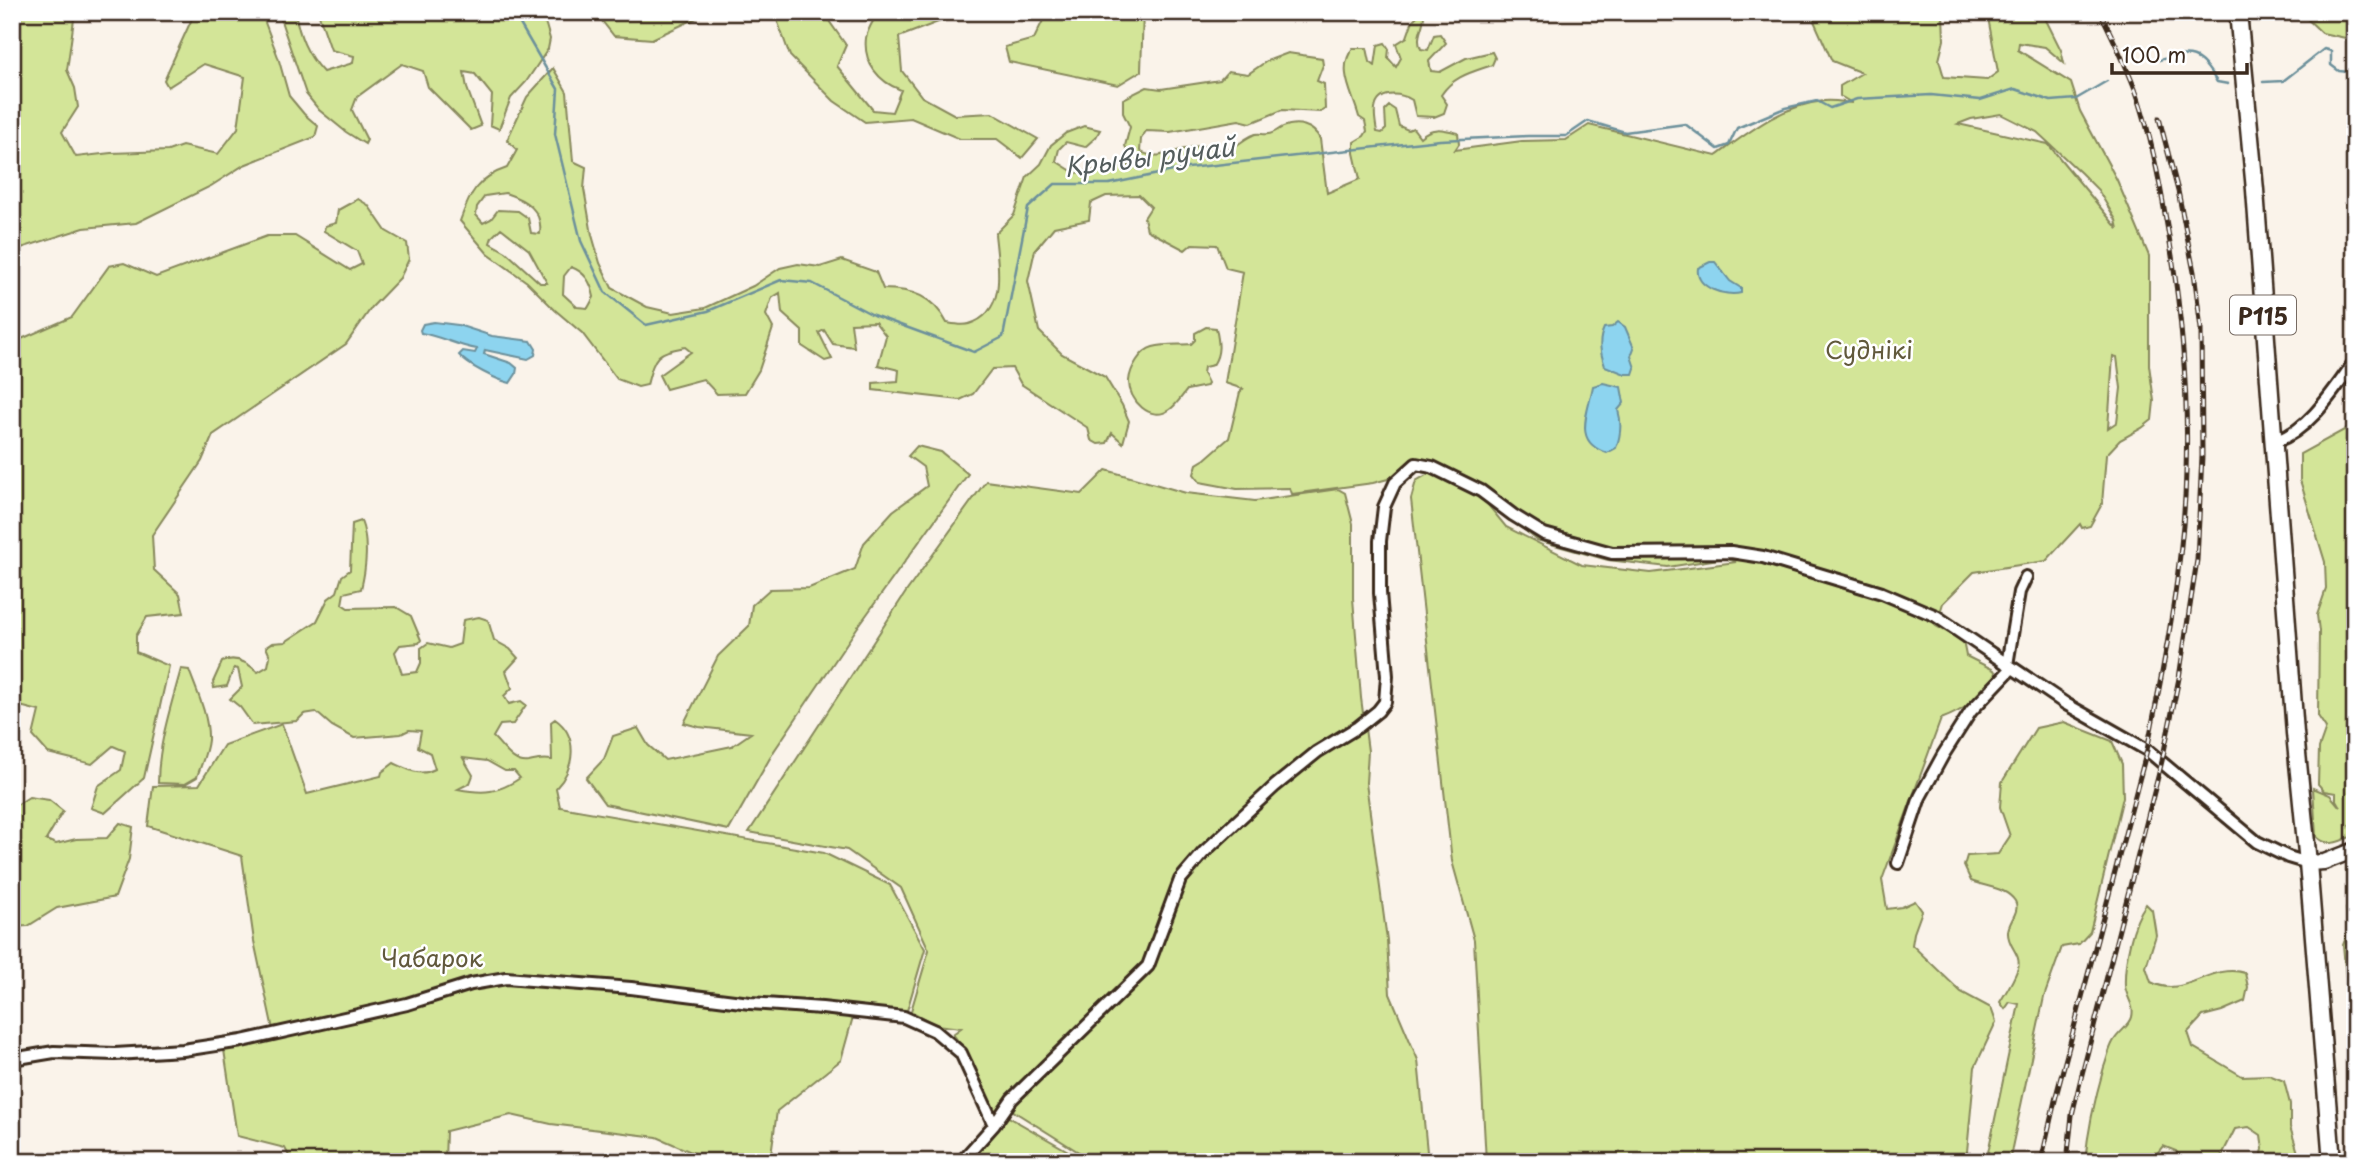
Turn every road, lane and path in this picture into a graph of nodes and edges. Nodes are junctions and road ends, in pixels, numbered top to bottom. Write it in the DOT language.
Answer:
graph roads {
  1 [pos="2238,12"];
  2 [pos="2355,361"];
  3 [pos="2274,442"];
  4 [pos="2026,577"];
  5 [pos="2009,667"];
  6 [pos="2355,850"];
  7 [pos="1898,863"];
  8 [pos="2308,863"];
  9 [pos="12,1059"];
  10 [pos="994,1125"];
  11 [pos="961,1162"];
  12 [pos="2332,1162"];
  1 -- 3 [label="main road, Р115"];
  2 -- 3 [label="street"];
  3 -- 8 [label="main road, Р115"];
  4 -- 5 [label="street"];
  5 -- 7 [label="street"];
  5 -- 8 [label="street"];
  5 -- 10 [label="street"];
  6 -- 8 [label="main road"];
  8 -- 12 [label="main road, Р115"];
  9 -- 10 [label="street"];
  10 -- 11 [label="street"];
}
